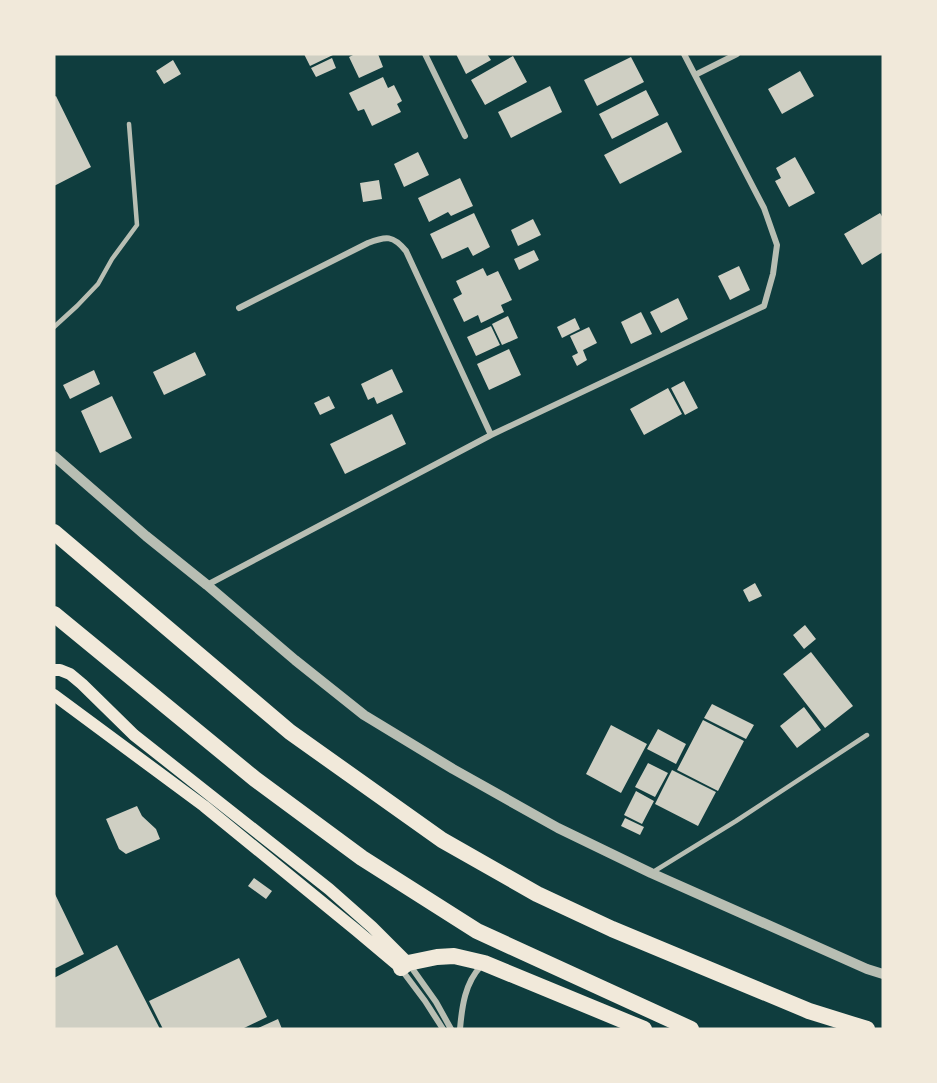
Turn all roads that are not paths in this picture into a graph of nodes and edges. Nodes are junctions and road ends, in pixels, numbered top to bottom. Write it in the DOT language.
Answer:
graph roads {
  1 [pos="425,54"];
  2 [pos="684,54"];
  3 [pos="736,54"];
  4 [pos="695,75"];
  5 [pos="129,124"];
  6 [pos="465,136"];
  7 [pos="239,308"];
  8 [pos="54,327"];
  9 [pos="491,435"];
  10 [pos="54,456"];
  11 [pos="54,532"];
  12 [pos="207,585"];
  13 [pos="54,614"];
  14 [pos="54,670"];
  15 [pos="54,694"];
  16 [pos="867,735"];
  17 [pos="651,873"];
  18 [pos="484,963"];
  19 [pos="405,966"];
  20 [pos="883,974"];
  21 [pos="443,1029"];
  22 [pos="451,1029"];
  23 [pos="460,1029"];
  24 [pos="644,1029"];
  25 [pos="691,1029"];
  26 [pos="867,1029"];
  1 -- 6 [label="street"];
  2 -- 4 [label="street"];
  3 -- 4 [label="street"];
  4 -- 9 [label="street"];
  5 -- 8 [label="lane"];
  7 -- 9 [label="street"];
  9 -- 12 [label="street"];
  10 -- 12 [label="street"];
  11 -- 26 [label="highway"];
  12 -- 17 [label="street"];
  13 -- 25 [label="highway"];
  14 -- 19 [label="main road"];
  15 -- 19 [label="main road"];
  16 -- 17 [label="lane"];
  17 -- 20 [label="street"];
  18 -- 19 [label="highway"];
  18 -- 23 [label="street"];
  18 -- 24 [label="highway"];
  19 -- 21 [label="street"];
  19 -- 22 [label="street"];
}
